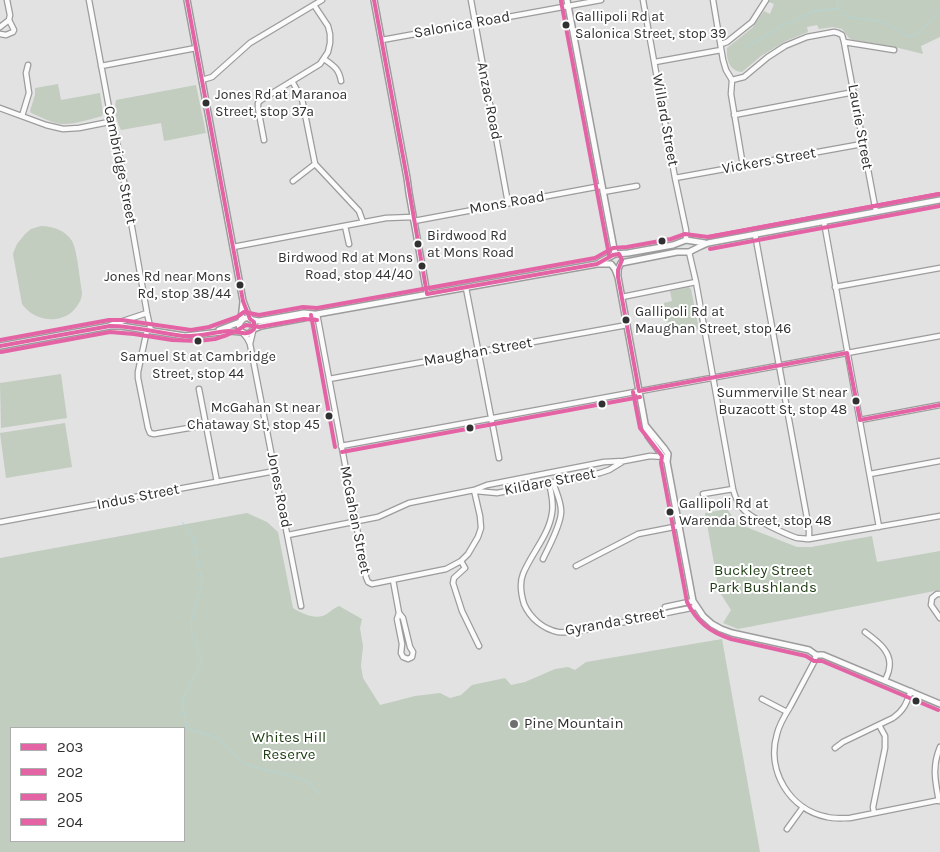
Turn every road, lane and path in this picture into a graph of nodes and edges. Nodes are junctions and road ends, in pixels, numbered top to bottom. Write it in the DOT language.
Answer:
graph roads {
  1 [pos="7,0"];
  2 [pos="89,0"];
  3 [pos="187,0"];
  4 [pos="322,0"];
  5 [pos="374,0"];
  6 [pos="471,0"];
  7 [pos="601,0"];
  8 [pos="643,0"];
  9 [pos="713,0"];
  10 [pos="766,0"];
  11 [pos="568,3"];
  12 [pos="314,5"];
  13 [pos="9,20"];
  14 [pos="475,23"];
  15 [pos="0,27"];
  16 [pos="0,34"];
  17 [pos="382,40"];
  18 [pos="844,42"];
  19 [pos="721,47"];
  20 [pos="196,48"];
  21 [pos="894,50"];
  22 [pos="324,59"];
  23 [pos="655,62"];
  24 [pos="28,65"];
  25 [pos="101,66"];
  26 [pos="202,80"];
  27 [pos="732,80"];
  28 [pos="292,81"];
  29 [pos="341,81"];
  30 [pos="854,92"];
  31 [pos="0,108"];
  32 [pos="734,115"];
  33 [pos="22,116"];
  34 [pos="109,122"];
  35 [pos="264,140"];
  36 [pos="862,144"];
  37 [pos="315,164"];
  38 [pos="743,166"];
  39 [pos="675,178"];
  40 [pos="293,181"];
  41 [pos="602,186"];
  42 [pos="636,186"];
  43 [pos="603,192"];
  44 [pos="940,200"];
  45 [pos="508,203"];
  46 [pos="876,212"];
  47 [pos="413,219"];
  48 [pos="363,222"];
  49 [pos="824,222"];
  50 [pos="345,226"];
  51 [pos="755,234"];
  52 [pos="686,241"];
  53 [pos="708,243"];
  54 [pos="349,244"];
  55 [pos="233,247"];
  56 [pos="689,252"];
  57 [pos="615,255"];
  58 [pos="597,264"];
  59 [pos="612,264"];
  60 [pos="621,264"];
  61 [pos="940,268"];
  62 [pos="618,277"];
  63 [pos="696,282"];
  64 [pos="835,287"];
  65 [pos="466,288"];
  66 [pos="427,294"];
  67 [pos="622,297"];
  68 [pos="243,301"];
  69 [pos="147,313"];
  70 [pos="317,314"];
  71 [pos="251,319"];
  72 [pos="240,321"];
  73 [pos="627,325"];
  74 [pos="110,326"];
  75 [pos="253,330"];
  76 [pos="149,331"];
  77 [pos="242,332"];
  78 [pos="211,333"];
  79 [pos="940,336"];
  80 [pos="250,344"];
  81 [pos="0,346"];
  82 [pos="478,352"];
  83 [pos="848,353"];
  84 [pos="779,366"];
  85 [pos="713,378"];
  86 [pos="329,379"];
  87 [pos="199,389"];
  88 [pos="639,391"];
  89 [pos="940,405"];
  90 [pos="490,418"];
  91 [pos="860,420"];
  92 [pos="206,425"];
  93 [pos="646,426"];
  94 [pos="341,446"];
  95 [pos="656,446"];
  96 [pos="650,456"];
  97 [pos="499,458"];
  98 [pos="624,460"];
  99 [pos="666,460"];
  100 [pos="940,461"];
  101 [pos="275,471"];
  102 [pos="870,474"];
  103 [pos="217,482"];
  104 [pos="551,482"];
  105 [pos="733,489"];
  106 [pos="474,490"];
  107 [pos="703,494"];
  108 [pos="940,516"];
  109 [pos="0,522"];
  110 [pos="356,522"];
  111 [pos="679,526"];
  112 [pos="879,527"];
  113 [pos="288,535"];
  114 [pos="809,539"];
  115 [pos="543,559"];
  116 [pos="461,561"];
  117 [pos="576,566"];
  118 [pos="393,580"];
  119 [pos="940,594"];
  120 [pos="693,601"];
  121 [pos="301,606"];
  122 [pos="665,607"];
  123 [pos="696,607"];
  124 [pos="399,612"];
  125 [pos="940,618"];
  126 [pos="865,632"];
  127 [pos="479,646"];
  128 [pos="816,655"];
  129 [pos="885,681"];
  130 [pos="911,691"];
  131 [pos="762,699"];
  132 [pos="940,704"];
  133 [pos="787,712"];
  134 [pos="880,725"];
  135 [pos="940,747"];
  136 [pos="835,748"];
  137 [pos="939,801"];
  138 [pos="803,807"];
  139 [pos="874,813"];
  140 [pos="787,829"];
  1 -- 13 [label="street"];
  2 -- 25 [label="street, Cambridge Street"];
  3 -- 20 [label="street"];
  4 -- 12 [label="street"];
  5 -- 17 [label="street"];
  6 -- 14 [label="street, Anzac Road"];
  7 -- 11 [label="street, Salonica Road"];
  8 -- 23 [label="street, Willard Street"];
  9 -- 19 [label="street"];
  10 -- 19 [label="street"];
  11 -- 14 [label="street, Salonica Road"];
  11 -- 41 [label="street"];
  12 -- 22 [label="street"];
  12 -- 26 [label="street"];
  13 -- 15 [label="street"];
  13 -- 16 [label="street"];
  14 -- 17 [label="street, Salonica Road"];
  14 -- 45 [label="street, Anzac Road"];
  17 -- 47 [label="street"];
  18 -- 21 [label="street"];
  18 -- 27 [label="street"];
  18 -- 30 [label="street, Laurie Street"];
  19 -- 23 [label="street"];
  19 -- 27 [label="street"];
  20 -- 25 [label="street"];
  20 -- 26 [label="street"];
  22 -- 28 [label="street"];
  22 -- 29 [label="street"];
  23 -- 39 [label="street, Willard Street"];
  24 -- 33 [label="street"];
  25 -- 34 [label="street, Cambridge Street"];
  26 -- 55 [label="street"];
  27 -- 32 [label="street"];
  28 -- 35 [label="street"];
  28 -- 37 [label="street"];
  30 -- 32 [label="street"];
  30 -- 36 [label="street, Laurie Street"];
  31 -- 33 [label="street"];
  32 -- 38 [label="street"];
  33 -- 34 [label="street"];
  34 -- 69 [label="street, Cambridge Street"];
  36 -- 38 [label="street, Vickers Street"];
  36 -- 46 [label="street, Laurie Street"];
  37 -- 40 [label="street"];
  37 -- 48 [label="street"];
  38 -- 39 [label="street, Vickers Street"];
  39 -- 52 [label="street, Willard Street"];
  41 -- 43 [label="street"];
  41 -- 45 [label="street, Mons Road"];
  42 -- 43 [label="street"];
  43 -- 57 [label="street"];
  44 -- 46 [label="street"];
  45 -- 47 [label="street, Mons Road"];
  46 -- 49 [label="street"];
  47 -- 48 [label="street, Mons Road"];
  47 -- 66 [label="street"];
  48 -- 50 [label="street, Mons Road"];
  49 -- 51 [label="street"];
  49 -- 64 [label="street"];
  50 -- 54 [label="street"];
  50 -- 55 [label="street, Mons Road"];
  51 -- 53 [label="street"];
  51 -- 84 [label="street"];
  52 -- 53 [label="street"];
  52 -- 56 [label="street"];
  52 -- 56 [label="street"];
  52 -- 57 [label="street"];
  53 -- 56 [label="street"];
  55 -- 68 [label="street"];
  56 -- 60 [label="street"];
  56 -- 63 [label="street"];
  57 -- 58 [label="street"];
  57 -- 59 [label="street"];
  57 -- 60 [label="street"];
  58 -- 59 [label="street"];
  58 -- 65 [label="street"];
  59 -- 60 [label="street"];
  59 -- 62 [label="street"];
  60 -- 62 [label="street"];
  61 -- 64 [label="street"];
  62 -- 67 [label="street"];
  63 -- 67 [label="street"];
  63 -- 85 [label="street"];
  64 -- 83 [label="street"];
  65 -- 66 [label="street"];
  65 -- 82 [label="street"];
  66 -- 70 [label="street"];
  67 -- 73 [label="street"];
  68 -- 71 [label="street"];
  68 -- 72 [label="street"];
  69 -- 74 [label="street"];
  69 -- 76 [label="street, Cambridge Street"];
  70 -- 71 [label="street"];
  70 -- 75 [label="street"];
  70 -- 86 [label="street, McGahan Street"];
  71 -- 72 [label="street"];
  71 -- 75 [label="street"];
  72 -- 77 [label="street"];
  72 -- 78 [label="street"];
  73 -- 82 [label="street, Maughan Street"];
  73 -- 88 [label="street"];
  74 -- 76 [label="street"];
  74 -- 81 [label="street"];
  75 -- 77 [label="street"];
  75 -- 80 [label="street, Jones Road"];
  76 -- 78 [label="street"];
  76 -- 92 [label="street"];
  77 -- 78 [label="street"];
  77 -- 80 [label="street, Jones Road"];
  79 -- 83 [label="street"];
  80 -- 101 [label="street, Jones Road"];
  82 -- 86 [label="street, Maughan Street"];
  82 -- 90 [label="street"];
  83 -- 84 [label="street"];
  83 -- 91 [label="street"];
  84 -- 85 [label="street"];
  84 -- 114 [label="street"];
  85 -- 88 [label="street"];
  85 -- 105 [label="street"];
  86 -- 94 [label="street, McGahan Street"];
  87 -- 92 [label="street"];
  88 -- 90 [label="street"];
  88 -- 93 [label="street"];
  89 -- 91 [label="street"];
  90 -- 94 [label="street"];
  90 -- 97 [label="street"];
  91 -- 102 [label="street"];
  92 -- 103 [label="street"];
  93 -- 95 [label="street"];
  93 -- 99 [label="street"];
  94 -- 110 [label="street, McGahan Street"];
  95 -- 96 [label="street"];
  95 -- 99 [label="street"];
  96 -- 98 [label="street, Kildare Street"];
  96 -- 99 [label="street, Kildare Street"];
  98 -- 104 [label="street, Kildare Street"];
  98 -- 106 [label="street, Kildare Street"];
  99 -- 111 [label="street"];
  100 -- 102 [label="street"];
  101 -- 103 [label="street, Indus Street"];
  101 -- 113 [label="street, Jones Road"];
  102 -- 112 [label="street"];
  103 -- 109 [label="street, Indus Street"];
  104 -- 106 [label="street, Kildare Street"];
  104 -- 115 [label="street"];
  104 -- 123 [label="street, Gyranda Street"];
  105 -- 107 [label="street"];
  105 -- 114 [label="street"];
  106 -- 110 [label="street, Kildare Street"];
  106 -- 116 [label="street"];
  108 -- 112 [label="street"];
  110 -- 113 [label="street, Kildare Street"];
  110 -- 118 [label="street, McGahan Street"];
  111 -- 117 [label="street"];
  111 -- 120 [label="street"];
  112 -- 114 [label="street"];
  113 -- 121 [label="street, Jones Road"];
  116 -- 118 [label="street, McGahan Street"];
  116 -- 127 [label="street"];
  118 -- 124 [label="street"];
  119 -- 125 [label="street"];
  120 -- 122 [label="street"];
  120 -- 123 [label="street"];
  123 -- 128 [label="street"];
  124 -- 124 [label="street"];
  126 -- 129 [label="street"];
  128 -- 129 [label="street"];
  128 -- 133 [label="street"];
  129 -- 130 [label="street"];
  130 -- 132 [label="street"];
  130 -- 134 [label="street"];
  131 -- 133 [label="street"];
  133 -- 138 [label="street"];
  134 -- 136 [label="street"];
  134 -- 139 [label="street"];
  135 -- 137 [label="street"];
  137 -- 139 [label="street"];
  138 -- 139 [label="street"];
  138 -- 140 [label="street"];
}
